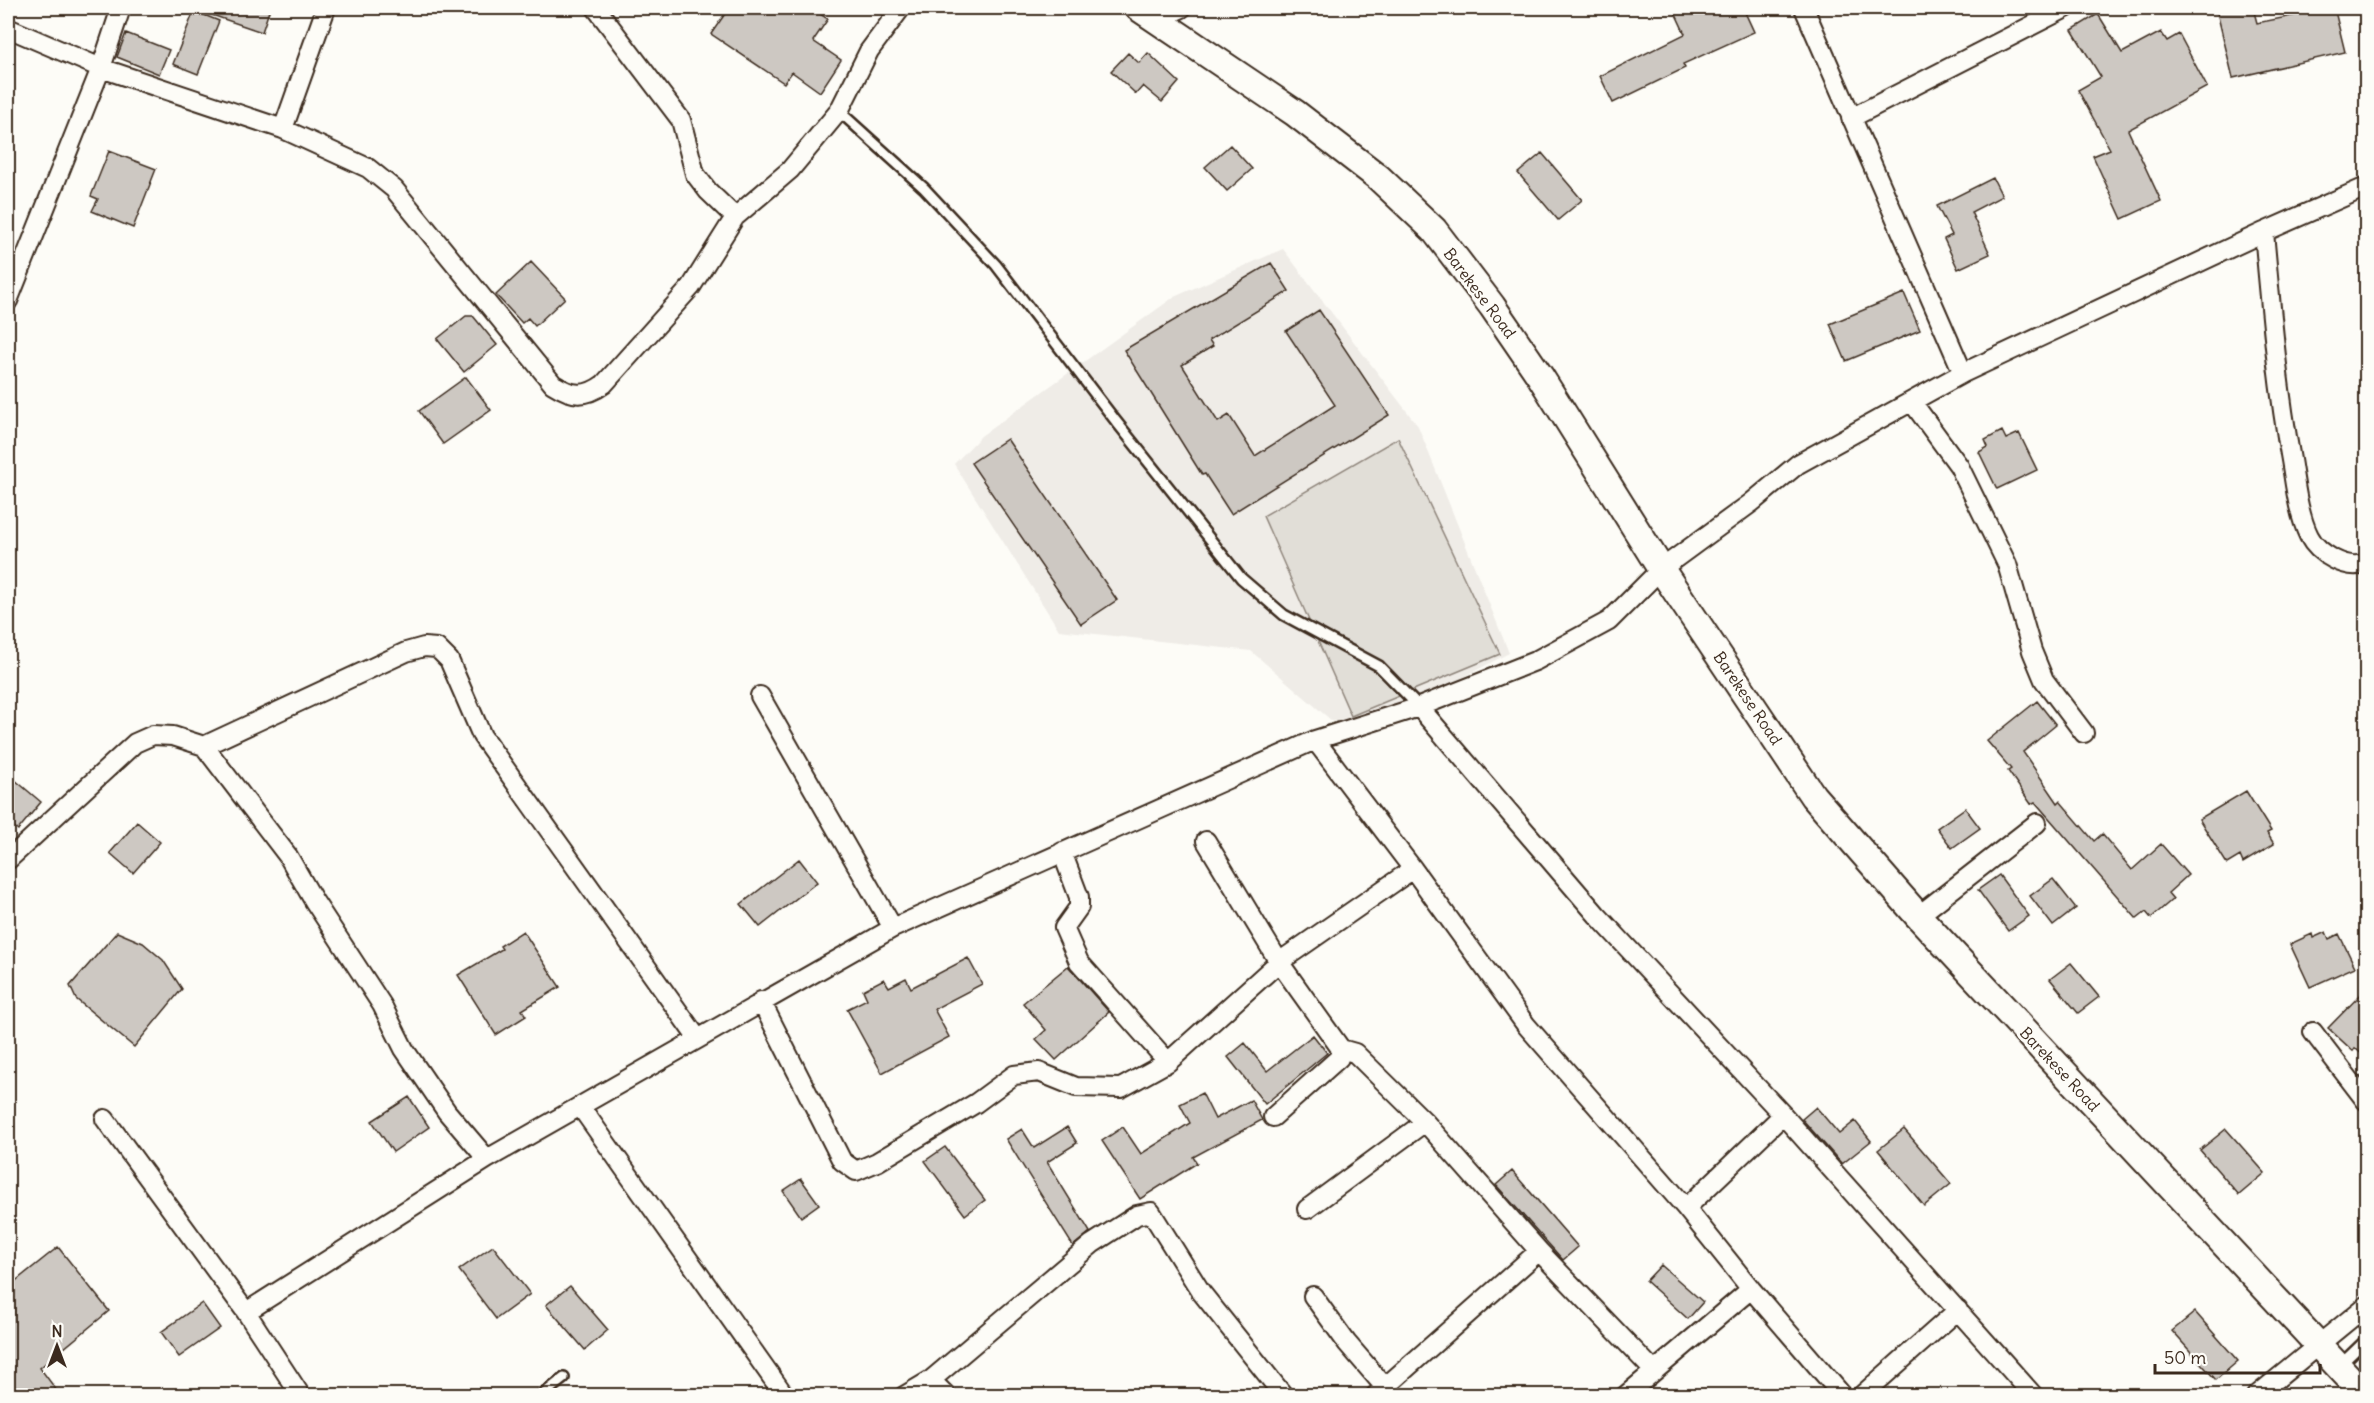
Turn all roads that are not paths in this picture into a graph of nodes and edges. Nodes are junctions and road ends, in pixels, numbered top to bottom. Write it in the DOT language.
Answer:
graph roads {
  1 [pos="122,8"];
  2 [pos="326,8"];
  3 [pos="596,8"];
  4 [pos="901,8"];
  5 [pos="1182,8"];
  6 [pos="1804,8"];
  7 [pos="2066,8"];
  8 [pos="1149,14"];
  9 [pos="8,28"];
  10 [pos="101,69"];
  11 [pos="839,111"];
  12 [pos="1851,118"];
  13 [pos="283,129"];
  14 [pos="2367,187"];
  15 [pos="735,217"];
  16 [pos="2264,232"];
  17 [pos="8,301"];
  18 [pos="1963,374"];
  19 [pos="1912,402"];
  20 [pos="1661,569"];
  21 [pos="2365,569"];
  22 [pos="760,696"];
  23 [pos="1419,707"];
  24 [pos="2084,733"];
  25 [pos="1315,740"];
  26 [pos="204,746"];
  27 [pos="2037,823"];
  28 [pos="1206,841"];
  29 [pos="1062,852"];
  30 [pos="8,860"];
  31 [pos="1413,868"];
  32 [pos="1918,916"];
  33 [pos="893,928"];
  34 [pos="1279,962"];
  35 [pos="761,1001"];
  36 [pos="2313,1032"];
  37 [pos="698,1039"];
  38 [pos="1341,1049"];
  39 [pos="1168,1062"];
  40 [pos="2367,1101"];
  41 [pos="580,1106"];
  42 [pos="1783,1115"];
  43 [pos="1273,1117"];
  44 [pos="105,1119"];
  45 [pos="1425,1122"];
  46 [pos="487,1159"];
  47 [pos="1686,1208"];
  48 [pos="1307,1209"];
  49 [pos="1539,1251"];
  50 [pos="1750,1289"];
  51 [pos="1313,1296"];
  52 [pos="1958,1310"];
  53 [pos="246,1312"];
  54 [pos="2363,1316"];
  55 [pos="2367,1340"];
  56 [pos="2319,1343"];
  57 [pos="2339,1365"];
  58 [pos="1654,1371"];
  59 [pos="564,1378"];
  60 [pos="931,1380"];
  61 [pos="1380,1391"];
  62 [pos="300,1395"];
  63 [pos="541,1395"];
  64 [pos="785,1395"];
  65 [pos="904,1395"];
  66 [pos="947,1395"];
  67 [pos="1284,1395"];
  68 [pos="1625,1395"];
  69 [pos="1843,1395"];
  70 [pos="1861,1395"];
  71 [pos="2034,1395"];
  72 [pos="2256,1395"];
  73 [pos="2366,1395"];
  1 -- 10 [label="street"];
  2 -- 13 [label="street"];
  3 -- 15 [label="street"];
  4 -- 11 [label="street"];
  5 -- 8 [label="street"];
  6 -- 12 [label="street"];
  7 -- 12 [label="street"];
  8 -- 20 [label="main road, Barekese Road"];
  9 -- 10 [label="street"];
  10 -- 13 [label="street"];
  10 -- 17 [label="street"];
  11 -- 15 [label="street"];
  11 -- 23 [label="lane"];
  12 -- 18 [label="street"];
  13 -- 15 [label="street"];
  14 -- 16 [label="street"];
  16 -- 18 [label="street"];
  16 -- 21 [label="street"];
  18 -- 19 [label="street"];
  19 -- 20 [label="street"];
  19 -- 24 [label="street"];
  20 -- 23 [label="street"];
  20 -- 32 [label="main road, Barekese Road"];
  22 -- 33 [label="street"];
  23 -- 25 [label="street"];
  23 -- 42 [label="street"];
  25 -- 29 [label="street"];
  25 -- 31 [label="street"];
  26 -- 30 [label="street"];
  26 -- 37 [label="street"];
  26 -- 46 [label="street"];
  27 -- 32 [label="street"];
  28 -- 34 [label="street"];
  29 -- 33 [label="street"];
  29 -- 39 [label="street"];
  31 -- 34 [label="street"];
  31 -- 47 [label="street"];
  32 -- 56 [label="main road, Barekese Road"];
  33 -- 35 [label="street"];
  34 -- 38 [label="street"];
  34 -- 39 [label="street"];
  35 -- 37 [label="street"];
  35 -- 39 [label="street"];
  36 -- 40 [label="street"];
  37 -- 41 [label="street"];
  38 -- 43 [label="street"];
  38 -- 45 [label="street"];
  41 -- 46 [label="street"];
  41 -- 64 [label="street"];
  42 -- 47 [label="street"];
  42 -- 52 [label="street"];
  44 -- 53 [label="street"];
  45 -- 48 [label="street"];
  45 -- 49 [label="street"];
  46 -- 53 [label="street"];
  47 -- 50 [label="street"];
  49 -- 58 [label="street"];
  49 -- 61 [label="street"];
  50 -- 58 [label="street"];
  50 -- 69 [label="street"];
  51 -- 61 [label="street"];
  52 -- 70 [label="street"];
  52 -- 71 [label="street"];
  53 -- 62 [label="street"];
  54 -- 56 [label="street"];
  55 -- 57 [label="lane"];
  56 -- 57 [label="main road, Barekese Road"];
  56 -- 72 [label="street"];
  57 -- 73 [label="main road, Barekese Road"];
  58 -- 68 [label="street"];
  59 -- 63 [label="lane"];
  60 -- 65 [label="street"];
  60 -- 66 [label="street"];
  60 -- 67 [label="street"];
}
